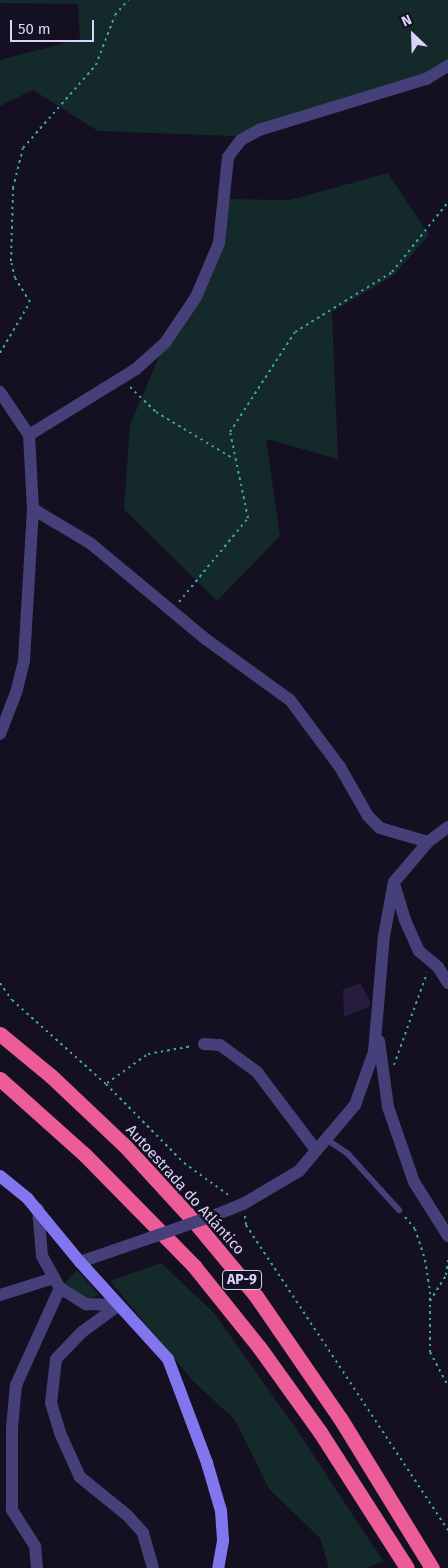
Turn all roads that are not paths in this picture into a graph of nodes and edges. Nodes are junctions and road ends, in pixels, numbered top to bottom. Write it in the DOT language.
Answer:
graph roads {
  1 [pos="448,66"];
  2 [pos="0,392"];
  3 [pos="29,435"];
  4 [pos="32,510"];
  5 [pos="0,734"];
  6 [pos="448,827"];
  7 [pos="428,842"];
  8 [pos="394,882"];
  9 [pos="448,983"];
  10 [pos="377,1024"];
  11 [pos="0,1034"];
  12 [pos="204,1044"];
  13 [pos="0,1079"];
  14 [pos="326,1139"];
  15 [pos="316,1150"];
  16 [pos="0,1176"];
  17 [pos="38,1209"];
  18 [pos="399,1210"];
  19 [pos="448,1236"];
  20 [pos="80,1262"];
  21 [pos="57,1283"];
  22 [pos="0,1295"];
  23 [pos="119,1305"];
  24 [pos="37,1568"];
  25 [pos="153,1568"];
  26 [pos="218,1568"];
  27 [pos="407,1568"];
  28 [pos="432,1568"];
  1 -- 3 [label="street"];
  2 -- 3 [label="street"];
  3 -- 4 [label="street"];
  4 -- 5 [label="street"];
  4 -- 7 [label="street"];
  6 -- 7 [label="street"];
  7 -- 8 [label="street"];
  8 -- 9 [label="street"];
  8 -- 10 [label="street"];
  10 -- 14 [label="street"];
  10 -- 19 [label="street"];
  11 -- 28 [label="highway, Autoestrada do Atlántico / AP-9"];
  12 -- 15 [label="street"];
  13 -- 27 [label="highway, AP-9"];
  14 -- 15 [label="street"];
  14 -- 18 [label="lane"];
  15 -- 20 [label="street, bridge"];
  16 -- 17 [label="street"];
  17 -- 20 [label="street"];
  17 -- 21 [label="street"];
  20 -- 23 [label="street"];
  21 -- 22 [label="street"];
  21 -- 23 [label="street"];
  21 -- 24 [label="street"];
  23 -- 25 [label="street"];
  23 -- 26 [label="street"];
}
